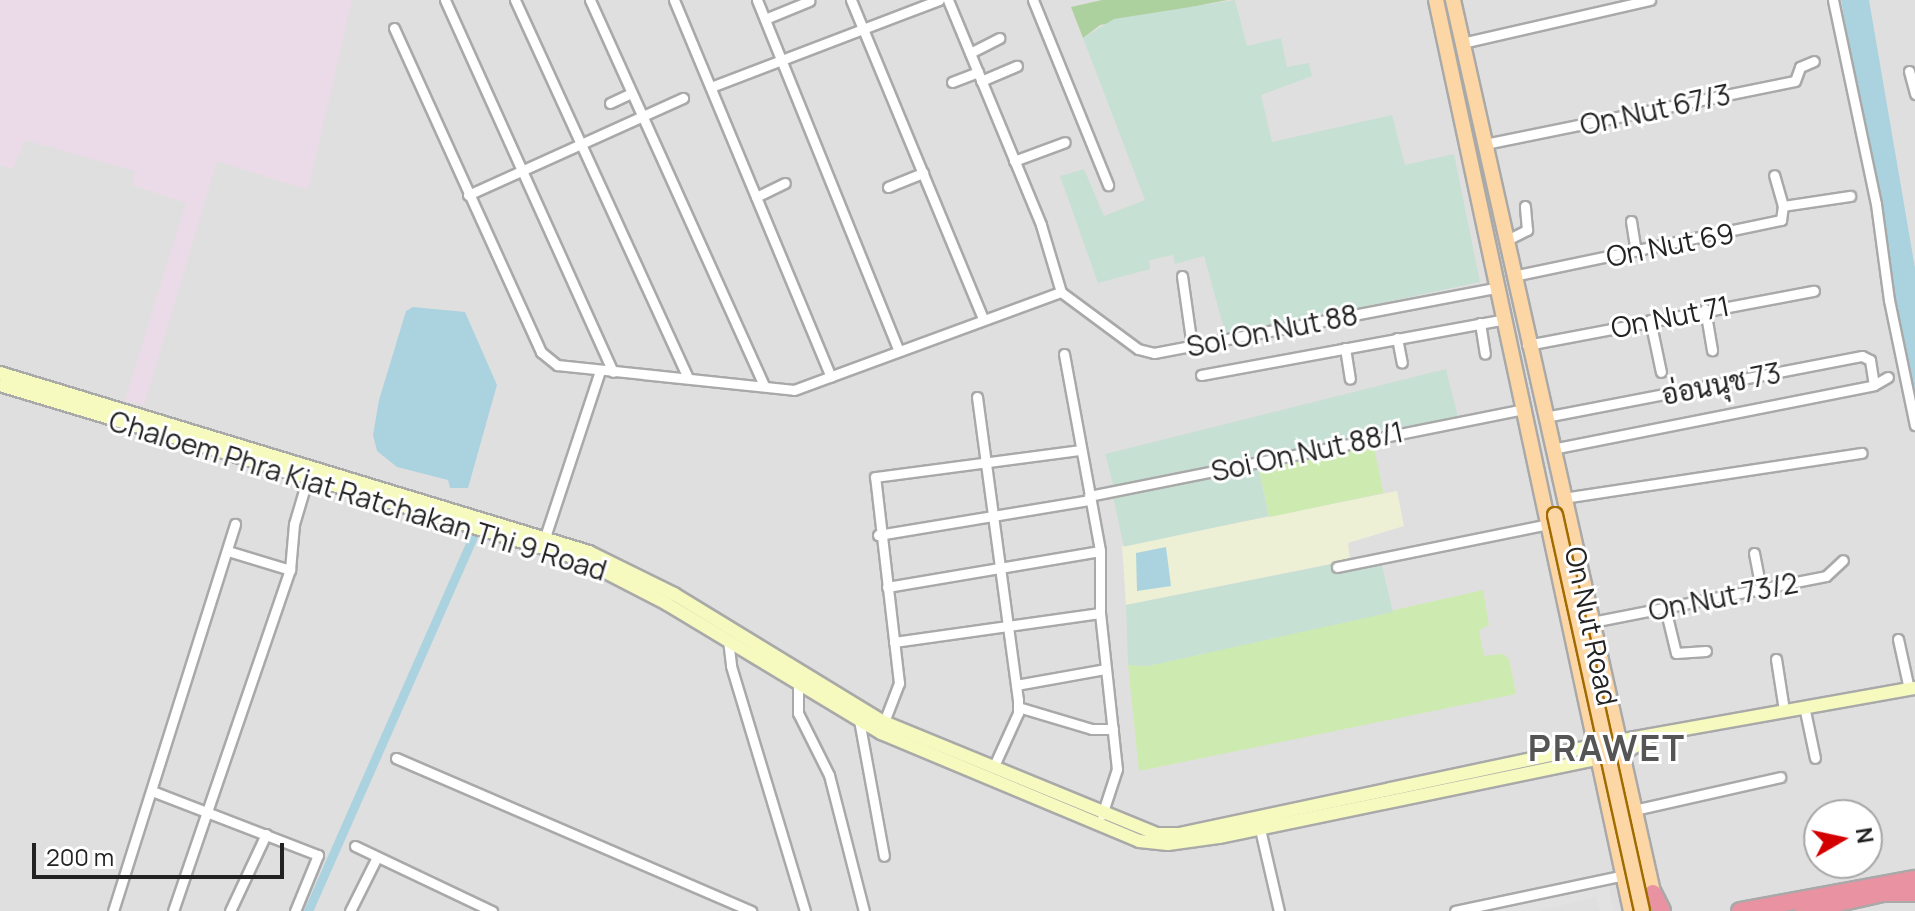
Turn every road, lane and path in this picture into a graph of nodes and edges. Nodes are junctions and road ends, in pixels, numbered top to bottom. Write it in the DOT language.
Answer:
graph roads {
  1 [pos="445,0"];
  2 [pos="515,0"];
  3 [pos="590,0"];
  4 [pos="674,0"];
  5 [pos="757,0"];
  6 [pos="851,0"];
  7 [pos="939,0"];
  8 [pos="948,0"];
  9 [pos="1033,0"];
  10 [pos="1436,0"];
  11 [pos="1453,0"];
  12 [pos="1650,0"];
  13 [pos="1833,0"];
  14 [pos="809,1"];
  15 [pos="765,19"];
  16 [pos="394,28"];
  17 [pos="863,29"];
  18 [pos="999,38"];
  19 [pos="1462,43"];
  20 [pos="970,53"];
  21 [pos="782,61"];
  22 [pos="1814,61"];
  23 [pos="1017,66"];
  24 [pos="1909,71"];
  25 [pos="979,76"];
  26 [pos="952,82"];
  27 [pos="711,87"];
  28 [pos="631,93"];
  29 [pos="1915,94"];
  30 [pos="683,98"];
  31 [pos="610,103"];
  32 [pos="641,116"];
  33 [pos="1065,142"];
  34 [pos="581,144"];
  35 [pos="1485,144"];
  36 [pos="1014,161"];
  37 [pos="522,172"];
  38 [pos="923,173"];
  39 [pos="1774,175"];
  40 [pos="785,183"];
  41 [pos="1108,185"];
  42 [pos="888,187"];
  43 [pos="468,195"];
  44 [pos="1850,196"];
  45 [pos="756,197"];
  46 [pos="1525,206"];
  47 [pos="1783,206"];
  48 [pos="1631,221"];
  49 [pos="1505,241"];
  50 [pos="1636,251"];
  51 [pos="1182,276"];
  52 [pos="1512,276"];
  53 [pos="1499,287"];
  54 [pos="1814,291"];
  55 [pos="1061,292"];
  56 [pos="1705,309"];
  57 [pos="983,318"];
  58 [pos="1506,319"];
  59 [pos="1650,320"];
  60 [pos="1480,323"];
  61 [pos="1397,338"];
  62 [pos="1527,345"];
  63 [pos="1192,346"];
  64 [pos="1345,348"];
  65 [pos="898,349"];
  66 [pos="1712,350"];
  67 [pos="1064,354"];
  68 [pos="1485,354"];
  69 [pos="1402,363"];
  70 [pos="600,371"];
  71 [pos="613,372"];
  72 [pos="1661,372"];
  73 [pos="0,373"];
  74 [pos="1201,375"];
  75 [pos="688,377"];
  76 [pos="831,377"];
  77 [pos="1888,377"];
  78 [pos="1350,379"];
  79 [pos="0,385"];
  80 [pos="1874,385"];
  81 [pos="764,386"];
  82 [pos="1522,387"];
  83 [pos="977,397"];
  84 [pos="1525,409"];
  85 [pos="1541,422"];
  86 [pos="1915,425"];
  87 [pos="1552,449"];
  88 [pos="1080,450"];
  89 [pos="1862,453"];
  90 [pos="985,462"];
  91 [pos="308,477"];
  92 [pos="1090,498"];
  93 [pos="1563,498"];
  94 [pos="992,518"];
  95 [pos="1552,519"];
  96 [pos="235,524"];
  97 [pos="878,535"];
  98 [pos="545,537"];
  99 [pos="228,551"];
  100 [pos="1100,551"];
  101 [pos="1754,553"];
  102 [pos="1843,560"];
  103 [pos="1337,567"];
  104 [pos="290,570"];
  105 [pos="999,570"];
  106 [pos="887,587"];
  107 [pos="1761,589"];
  108 [pos="1665,608"];
  109 [pos="1100,613"];
  110 [pos="1592,622"];
  111 [pos="1008,627"];
  112 [pos="1898,639"];
  113 [pos="728,640"];
  114 [pos="894,642"];
  115 [pos="1706,651"];
  116 [pos="1776,659"];
  117 [pos="1105,669"];
  118 [pos="798,683"];
  119 [pos="1016,685"];
  120 [pos="1912,688"];
  121 [pos="1610,704"];
  122 [pos="1804,706"];
  123 [pos="1018,707"];
  124 [pos="1588,709"];
  125 [pos="1784,710"];
  126 [pos="859,720"];
  127 [pos="884,722"];
  128 [pos="1113,729"];
  129 [pos="1619,748"];
  130 [pos="1597,752"];
  131 [pos="396,758"];
  132 [pos="1815,758"];
  133 [pos="993,768"];
  134 [pos="1780,777"];
  135 [pos="1629,790"];
  136 [pos="152,791"];
  137 [pos="1607,793"];
  138 [pos="1634,810"];
  139 [pos="206,814"];
  140 [pos="1102,815"];
  141 [pos="1260,829"];
  142 [pos="266,834"];
  143 [pos="355,846"];
  144 [pos="884,856"];
  145 [pos="377,857"];
  146 [pos="1625,875"];
  147 [pos="1912,886"];
  148 [pos="1653,893"];
  149 [pos="355,910"];
  150 [pos="113,911"];
  151 [pos="173,911"];
  152 [pos="230,911"];
  153 [pos="295,911"];
  154 [pos="492,911"];
  155 [pos="752,911"];
  156 [pos="805,911"];
  157 [pos="864,911"];
  158 [pos="1279,911"];
  159 [pos="1455,911"];
  160 [pos="1631,911"];
  161 [pos="1642,911"];
  162 [pos="1659,911"];
  163 [pos="1740,911"];
  164 [pos="1803,911"];
  1 -- 37 [label="street"];
  2 -- 34 [label="street"];
  3 -- 28 [label="street"];
  4 -- 27 [label="street"];
  5 -- 15 [label="street"];
  6 -- 17 [label="street"];
  7 -- 17 [label="street"];
  8 -- 20 [label="street"];
  9 -- 41 [label="street"];
  10 -- 53 [label="main road, On Nut Road"];
  11 -- 19 [label="main road, On Nut Road"];
  12 -- 19 [label="street"];
  13 -- 86 [label="street"];
  14 -- 15 [label="street"];
  15 -- 21 [label="street"];
  16 -- 43 [label="street"];
  17 -- 21 [label="street"];
  17 -- 38 [label="street"];
  18 -- 20 [label="street"];
  19 -- 35 [label="main road, On Nut Road"];
  20 -- 25 [label="street"];
  21 -- 27 [label="street"];
  21 -- 65 [label="street"];
  22 -- 35 [label="street, On Nut 67/3"];
  23 -- 25 [label="street"];
  24 -- 29 [label="street"];
  25 -- 26 [label="street"];
  25 -- 36 [label="street"];
  27 -- 45 [label="street"];
  28 -- 31 [label="street"];
  28 -- 32 [label="street"];
  30 -- 32 [label="street"];
  32 -- 34 [label="street"];
  32 -- 81 [label="street"];
  33 -- 36 [label="street"];
  34 -- 37 [label="street"];
  34 -- 75 [label="street"];
  35 -- 49 [label="main road, On Nut Road"];
  36 -- 55 [label="street"];
  37 -- 43 [label="street"];
  37 -- 71 [label="street"];
  38 -- 42 [label="street"];
  38 -- 57 [label="street"];
  39 -- 47 [label="street"];
  40 -- 45 [label="street"];
  43 -- 70 [label="street"];
  44 -- 47 [label="street"];
  45 -- 76 [label="street"];
  46 -- 49 [label="street"];
  47 -- 50 [label="street, On Nut 69"];
  48 -- 50 [label="street"];
  49 -- 52 [label="main road, On Nut Road"];
  50 -- 52 [label="street, On Nut 69"];
  51 -- 63 [label="street"];
  52 -- 62 [label="main road, On Nut Road"];
  53 -- 58 [label="main road, On Nut Road"];
  53 -- 63 [label="street, Soi On Nut 88"];
  54 -- 56 [label="street, On Nut 71"];
  55 -- 57 [label="street"];
  55 -- 63 [label="street, Soi On Nut 88"];
  56 -- 59 [label="street, On Nut 71"];
  56 -- 66 [label="street"];
  57 -- 65 [label="street"];
  58 -- 60 [label="street"];
  58 -- 82 [label="main road, On Nut Road"];
  59 -- 62 [label="street, On Nut 71"];
  59 -- 72 [label="street"];
  60 -- 61 [label="street"];
  60 -- 68 [label="street"];
  61 -- 64 [label="street"];
  61 -- 69 [label="street"];
  62 -- 85 [label="main road, On Nut Road"];
  64 -- 74 [label="street"];
  64 -- 78 [label="street"];
  65 -- 76 [label="street"];
  67 -- 88 [label="street"];
  70 -- 71 [label="street"];
  70 -- 98 [label="street"];
  71 -- 75 [label="street"];
  73 -- 98 [label="main road, Chaloem Phra Kiat Ratchakan Thi 9 Road"];
  75 -- 81 [label="street"];
  76 -- 81 [label="street"];
  77 -- 80 [label="street"];
  79 -- 91 [label="main road, Chaloem Phra Kiat Ratchakan Thi 9 Road"];
  80 -- 85 [label="street, อ่อนนุช 73"];
  80 -- 87 [label="street"];
  82 -- 84 [label="main road, On Nut Road"];
  82 -- 85 [label="main road, On Nut Road"];
  83 -- 90 [label="street"];
  84 -- 92 [label="street, Soi On Nut 88/1"];
  84 -- 95 [label="main road, On Nut Road"];
  85 -- 87 [label="main road, On Nut Road"];
  85 -- 95 [label="main road, On Nut Road"];
  87 -- 93 [label="main road, On Nut Road"];
  88 -- 90 [label="street"];
  88 -- 92 [label="street"];
  89 -- 93 [label="street"];
  90 -- 94 [label="street"];
  90 -- 97 [label="street"];
  91 -- 104 [label="street"];
  91 -- 113 [label="main road, Chaloem Phra Kiat Ratchakan Thi 9 Road"];
  92 -- 94 [label="street, Soi On Nut 88/1"];
  92 -- 100 [label="street"];
  93 -- 110 [label="main road, On Nut Road"];
  94 -- 97 [label="street, Soi On Nut 88/1"];
  94 -- 105 [label="street"];
  95 -- 103 [label="street"];
  95 -- 124 [label="main road, On Nut Road"];
  95 -- 161 [label="main road, On Nut Road, bridge"];
  96 -- 99 [label="street"];
  97 -- 106 [label="street"];
  98 -- 127 [label="main road, Chaloem Phra Kiat Ratchakan Thi 9 Road"];
  99 -- 104 [label="street"];
  99 -- 136 [label="street"];
  100 -- 105 [label="street"];
  100 -- 109 [label="street"];
  101 -- 107 [label="street"];
  102 -- 107 [label="street, On Nut 73/2"];
  104 -- 139 [label="street"];
  105 -- 106 [label="street"];
  105 -- 111 [label="street"];
  106 -- 114 [label="street"];
  107 -- 108 [label="street, On Nut 73/2"];
  108 -- 110 [label="street, On Nut 73/2"];
  108 -- 115 [label="street"];
  109 -- 111 [label="street"];
  109 -- 117 [label="street"];
  110 -- 121 [label="main road, On Nut Road"];
  111 -- 114 [label="street"];
  111 -- 119 [label="street"];
  112 -- 120 [label="street"];
  113 -- 118 [label="main road, Chaloem Phra Kiat Ratchakan Thi 9 Road"];
  113 -- 156 [label="street"];
  114 -- 127 [label="street"];
  116 -- 125 [label="street"];
  117 -- 119 [label="street"];
  117 -- 128 [label="street"];
  118 -- 126 [label="main road, Chaloem Phra Kiat Ratchakan Thi 9 Road"];
  118 -- 157 [label="street"];
  119 -- 123 [label="street"];
  120 -- 122 [label="main road, Chaloem Phra Kiat Ratchakan Thi 9 Road"];
  121 -- 124 [label="main road"];
  121 -- 129 [label="main road, On Nut Road"];
  122 -- 125 [label="main road, Chaloem Phra Kiat Ratchakan Thi 9 Road"];
  122 -- 132 [label="street"];
  123 -- 128 [label="street"];
  123 -- 133 [label="street"];
  124 -- 130 [label="main road, On Nut Road"];
  125 -- 129 [label="main road, Chaloem Phra Kiat Ratchakan Thi 9 Road"];
  126 -- 141 [label="main road, Chaloem Phra Kiat Ratchakan Thi 9 Road"];
  126 -- 144 [label="street"];
  127 -- 133 [label="main road, Chaloem Phra Kiat Ratchakan Thi 9 Road"];
  128 -- 140 [label="street"];
  129 -- 130 [label="main road, Chaloem Phra Kiat Ratchakan Thi 9 Road"];
  129 -- 135 [label="main road, On Nut Road"];
  130 -- 137 [label="main road, On Nut Road"];
  130 -- 140 [label="main road, Chaloem Phra Kiat Ratchakan Thi 9 Road"];
  130 -- 141 [label="main road, Chaloem Phra Kiat Ratchakan Thi 9 Road"];
  131 -- 155 [label="street"];
  133 -- 140 [label="main road, Chaloem Phra Kiat Ratchakan Thi 9 Road"];
  134 -- 138 [label="street"];
  135 -- 137 [label="main road"];
  135 -- 138 [label="main road, On Nut Road"];
  136 -- 139 [label="street"];
  136 -- 150 [label="street"];
  137 -- 146 [label="main road, On Nut Road"];
  138 -- 148 [label="main road, On Nut Road"];
  139 -- 142 [label="street"];
  139 -- 151 [label="street"];
  141 -- 158 [label="street"];
  142 -- 152 [label="street"];
  142 -- 153 [label="street"];
  143 -- 145 [label="street"];
  145 -- 149 [label="street"];
  145 -- 154 [label="street"];
  146 -- 159 [label="street"];
  146 -- 160 [label="main road, On Nut Road"];
  147 -- 163 [label="highway"];
  147 -- 164 [label="highway"];
  148 -- 162 [label="highway"];
}
